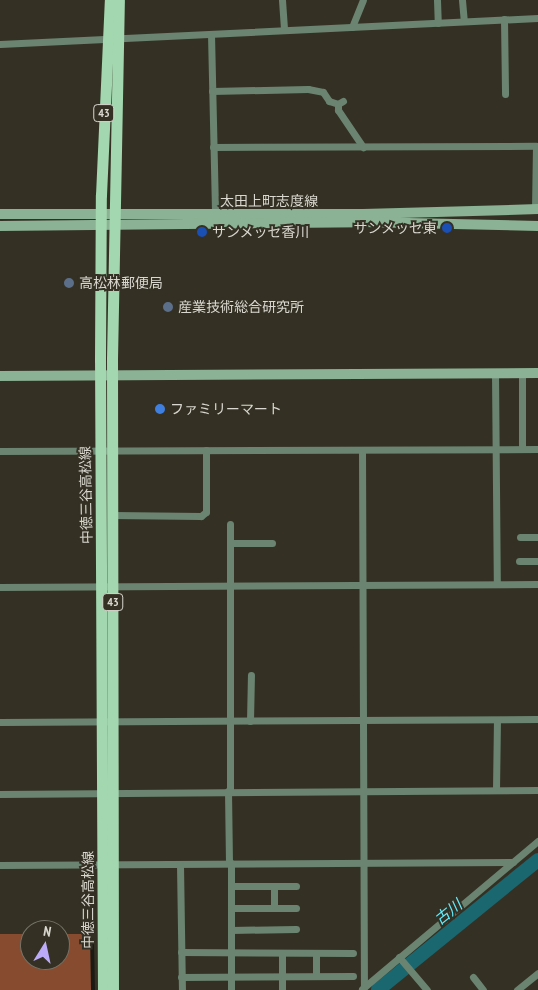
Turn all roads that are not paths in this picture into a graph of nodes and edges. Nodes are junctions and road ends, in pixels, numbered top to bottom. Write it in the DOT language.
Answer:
graph roads {
  1 [pos="110,0"];
  2 [pos="119,0"];
  3 [pos="282,0"];
  4 [pos="363,0"];
  5 [pos="437,0"];
  6 [pos="462,0"];
  7 [pos="538,18"];
  8 [pos="504,19"];
  9 [pos="464,21"];
  10 [pos="438,23"];
  11 [pos="352,27"];
  12 [pos="284,30"];
  13 [pos="211,34"];
  14 [pos="112,38"];
  15 [pos="0,44"];
  16 [pos="212,91"];
  17 [pos="505,94"];
  18 [pos="213,147"];
  19 [pos="362,147"];
  20 [pos="537,209"];
  21 [pos="116,213"];
  22 [pos="0,214"];
  23 [pos="102,214"];
  24 [pos="215,216"];
  25 [pos="0,226"];
  26 [pos="101,226"];
  27 [pos="115,226"];
  28 [pos="538,226"];
  29 [pos="495,373"];
  30 [pos="522,373"];
  31 [pos="538,373"];
  32 [pos="0,376"];
  33 [pos="100,376"];
  34 [pos="112,376"];
  35 [pos="495,449"];
  36 [pos="522,449"];
  37 [pos="538,449"];
  38 [pos="100,450"];
  39 [pos="113,450"];
  40 [pos="206,450"];
  41 [pos="362,450"];
  42 [pos="0,451"];
  43 [pos="112,515"];
  44 [pos="230,524"];
  45 [pos="520,537"];
  46 [pos="538,537"];
  47 [pos="230,543"];
  48 [pos="272,543"];
  49 [pos="519,561"];
  50 [pos="538,561"];
  51 [pos="497,584"];
  52 [pos="538,584"];
  53 [pos="107,585"];
  54 [pos="362,585"];
  55 [pos="229,586"];
  56 [pos="0,587"];
  57 [pos="251,675"];
  58 [pos="538,719"];
  59 [pos="107,720"];
  60 [pos="230,720"];
  61 [pos="497,720"];
  62 [pos="250,721"];
  63 [pos="362,721"];
  64 [pos="0,722"];
  65 [pos="362,790"];
  66 [pos="496,790"];
  67 [pos="538,790"];
  68 [pos="229,791"];
  69 [pos="108,792"];
  70 [pos="0,794"];
  71 [pos="538,841"];
  72 [pos="513,862"];
  73 [pos="230,863"];
  74 [pos="363,863"];
  75 [pos="108,864"];
  76 [pos="0,865"];
  77 [pos="180,865"];
  78 [pos="231,886"];
  79 [pos="274,886"];
  80 [pos="296,886"];
  81 [pos="231,908"];
  82 [pos="274,908"];
  83 [pos="296,908"];
  84 [pos="231,930"];
  85 [pos="296,930"];
  86 [pos="181,952"];
  87 [pos="231,953"];
  88 [pos="282,953"];
  89 [pos="316,953"];
  90 [pos="353,953"];
  91 [pos="399,958"];
  92 [pos="538,973"];
  93 [pos="231,976"];
  94 [pos="282,976"];
  95 [pos="316,976"];
  96 [pos="353,976"];
  97 [pos="181,977"];
  98 [pos="472,977"];
  99 [pos="362,989"];
  100 [pos="103,990"];
  101 [pos="113,990"];
  102 [pos="182,990"];
  103 [pos="231,990"];
  104 [pos="282,990"];
  105 [pos="427,990"];
  106 [pos="483,990"];
  107 [pos="518,990"];
  1 -- 14 [label="main road, 中徳三谷高松線 / 43"];
  2 -- 14 [label="main road, 中徳三谷高松線 / 43"];
  3 -- 12 [label="street"];
  4 -- 11 [label="street"];
  5 -- 10 [label="street"];
  6 -- 9 [label="street"];
  7 -- 8 [label="street"];
  8 -- 9 [label="street"];
  8 -- 17 [label="street"];
  9 -- 10 [label="street"];
  10 -- 11 [label="street"];
  11 -- 12 [label="street"];
  12 -- 13 [label="street"];
  13 -- 14 [label="street"];
  13 -- 16 [label="street"];
  14 -- 15 [label="street"];
  14 -- 21 [label="main road, 中徳三谷高松線 / 43"];
  14 -- 23 [label="main road, 中徳三谷高松線 / 43"];
  16 -- 18 [label="street"];
  16 -- 19 [label="street"];
  18 -- 19 [label="street"];
  18 -- 24 [label="street"];
  19 -- 20 [label="street"];
  20 -- 24 [label="main road, 太田上町志度線"];
  21 -- 23 [label="main road, 太田上町志度線"];
  21 -- 24 [label="main road, 太田上町志度線"];
  21 -- 27 [label="main road, 中徳三谷高松線 / 43"];
  22 -- 23 [label="main road, 太田上町志度線"];
  23 -- 26 [label="main road, 中徳三谷高松線 / 43"];
  25 -- 26 [label="main road, 太田上町志度線"];
  26 -- 27 [label="main road, 太田上町志度線"];
  26 -- 33 [label="main road, 中徳三谷高松線 / 43"];
  27 -- 28 [label="main road, 太田上町志度線"];
  27 -- 34 [label="main road, 中徳三谷高松線 / 43"];
  29 -- 30 [label="main road"];
  29 -- 34 [label="main road"];
  29 -- 35 [label="street"];
  30 -- 31 [label="main road"];
  30 -- 36 [label="street"];
  32 -- 33 [label="main road"];
  33 -- 34 [label="main road"];
  33 -- 38 [label="main road, 中徳三谷高松線 / 43"];
  34 -- 39 [label="main road, 中徳三谷高松線 / 43"];
  35 -- 36 [label="street"];
  35 -- 41 [label="street"];
  35 -- 51 [label="street"];
  36 -- 37 [label="street"];
  38 -- 39 [label="street"];
  38 -- 42 [label="street"];
  38 -- 53 [label="main road, 中徳三谷高松線 / 43"];
  39 -- 40 [label="street"];
  39 -- 43 [label="main road, 中徳三谷高松線 / 43"];
  40 -- 41 [label="street"];
  40 -- 43 [label="street"];
  41 -- 54 [label="street"];
  43 -- 53 [label="main road, 中徳三谷高松線 / 43"];
  44 -- 47 [label="street"];
  45 -- 46 [label="street"];
  47 -- 48 [label="street"];
  47 -- 55 [label="street"];
  49 -- 50 [label="street"];
  51 -- 52 [label="street"];
  51 -- 54 [label="street"];
  53 -- 55 [label="street"];
  53 -- 56 [label="street"];
  53 -- 59 [label="main road, 中徳三谷高松線 / 43"];
  54 -- 55 [label="street"];
  54 -- 63 [label="street"];
  55 -- 60 [label="street"];
  57 -- 62 [label="street"];
  58 -- 61 [label="street"];
  59 -- 60 [label="street"];
  59 -- 64 [label="street"];
  59 -- 69 [label="main road, 中徳三谷高松線 / 43"];
  60 -- 62 [label="street"];
  60 -- 68 [label="street"];
  61 -- 63 [label="street"];
  61 -- 66 [label="street"];
  62 -- 63 [label="street"];
  63 -- 65 [label="street"];
  65 -- 66 [label="street"];
  65 -- 68 [label="street"];
  65 -- 74 [label="street"];
  66 -- 67 [label="street"];
  68 -- 69 [label="street"];
  68 -- 73 [label="street"];
  69 -- 70 [label="street"];
  69 -- 75 [label="main road, 中徳三谷高松線 / 43"];
  71 -- 72 [label="street"];
  72 -- 74 [label="street"];
  72 -- 91 [label="street"];
  73 -- 74 [label="street"];
  73 -- 77 [label="street"];
  73 -- 78 [label="street"];
  74 -- 99 [label="street"];
  75 -- 76 [label="street"];
  75 -- 77 [label="street"];
  75 -- 100 [label="main road, 中徳三谷高松線 / 43"];
  75 -- 101 [label="main road, 中徳三谷高松線 / 43"];
  77 -- 86 [label="street"];
  78 -- 79 [label="street"];
  78 -- 81 [label="street"];
  79 -- 80 [label="street"];
  79 -- 82 [label="street"];
  81 -- 82 [label="street"];
  81 -- 84 [label="street"];
  82 -- 83 [label="street"];
  84 -- 85 [label="street"];
  84 -- 87 [label="street"];
  86 -- 87 [label="street"];
  86 -- 97 [label="street"];
  87 -- 88 [label="street"];
  87 -- 93 [label="street"];
  88 -- 89 [label="street"];
  88 -- 94 [label="street"];
  89 -- 90 [label="street"];
  89 -- 95 [label="street"];
  91 -- 99 [label="street"];
  91 -- 105 [label="street"];
  92 -- 107 [label="street"];
  93 -- 94 [label="street"];
  93 -- 97 [label="street"];
  93 -- 103 [label="street"];
  94 -- 95 [label="street"];
  94 -- 104 [label="street"];
  95 -- 96 [label="street"];
  97 -- 102 [label="street"];
  98 -- 106 [label="street"];
}
